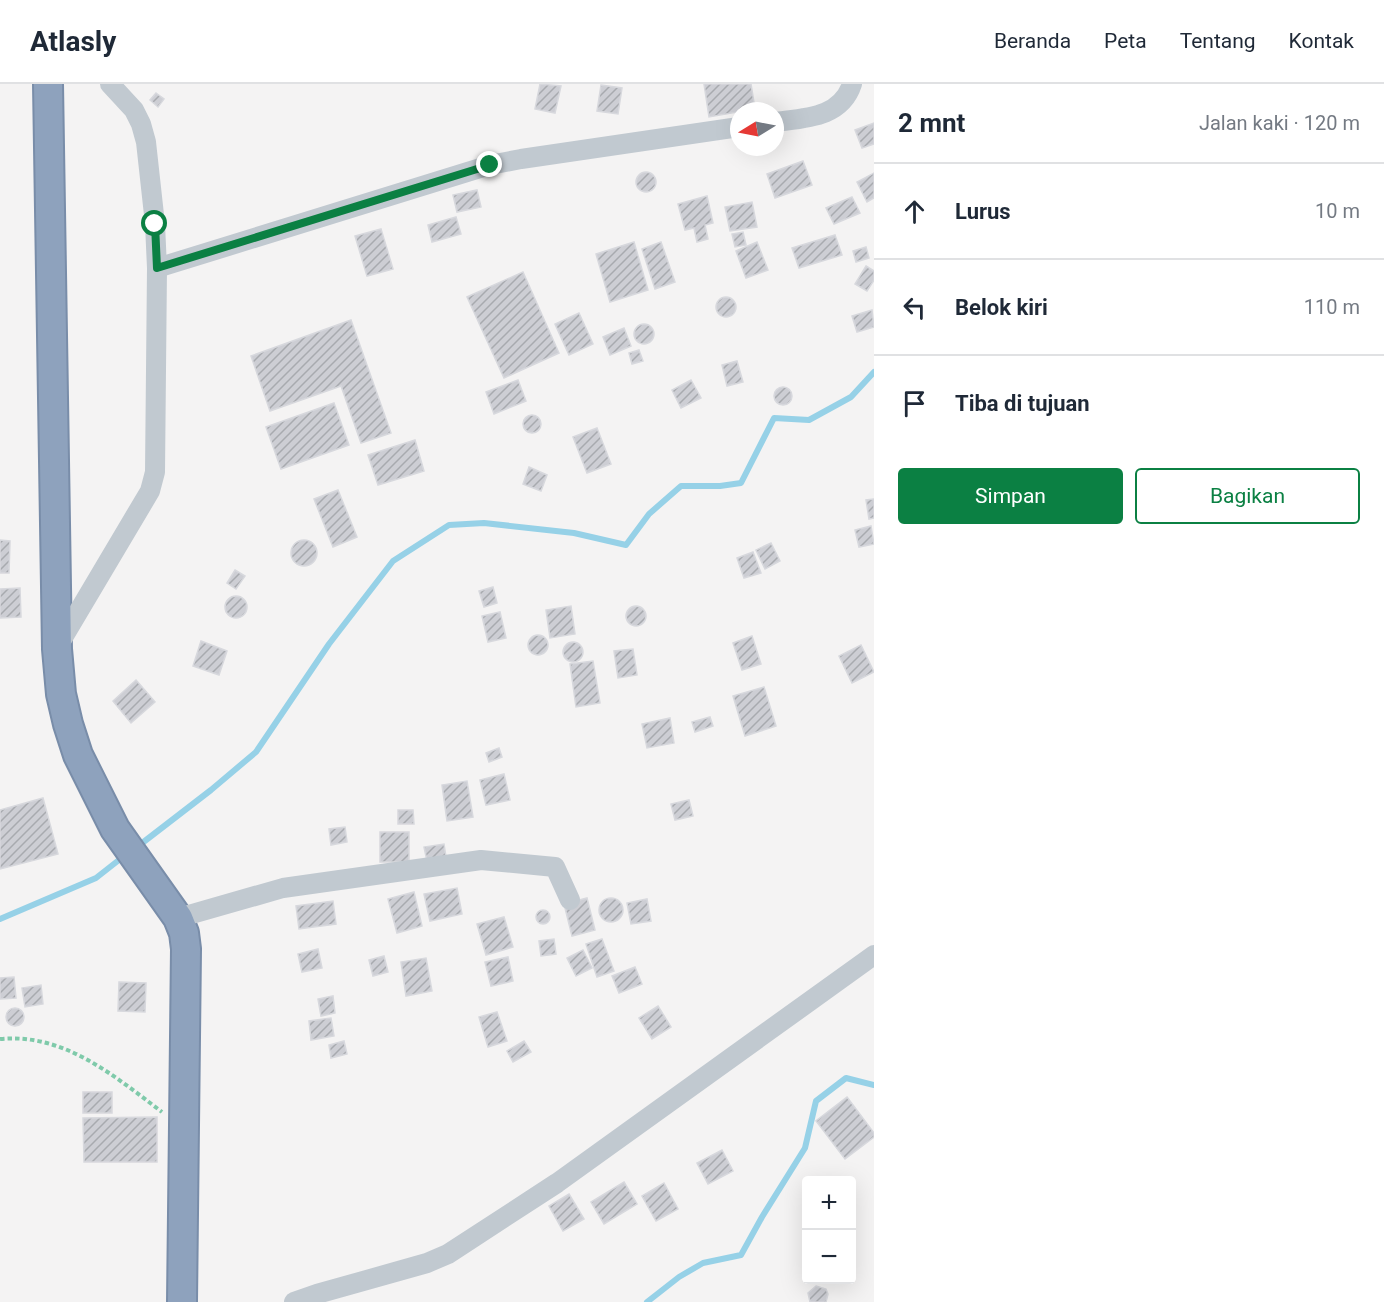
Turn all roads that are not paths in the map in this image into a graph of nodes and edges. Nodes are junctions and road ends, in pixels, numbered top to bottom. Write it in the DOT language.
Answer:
graph roads {
  1 [pos="48,84"];
  2 [pos="110,84"];
  3 [pos="852,84"];
  4 [pos="784,121"];
  5 [pos="730,128"];
  6 [pos="157,268"];
  7 [pos="57,649"];
  8 [pos="570,900"];
  9 [pos="178,918"];
  10 [pos="874,955"];
  11 [pos="182,1302"];
  12 [pos="294,1302"];
  1 -- 7 [label="highway"];
  2 -- 6 [label="street"];
  3 -- 4 [label="street"];
  5 -- 6 [label="street"];
  6 -- 7 [label="street"];
  7 -- 9 [label="highway"];
  8 -- 9 [label="street"];
  9 -- 11 [label="highway"];
  10 -- 12 [label="street"];
}
